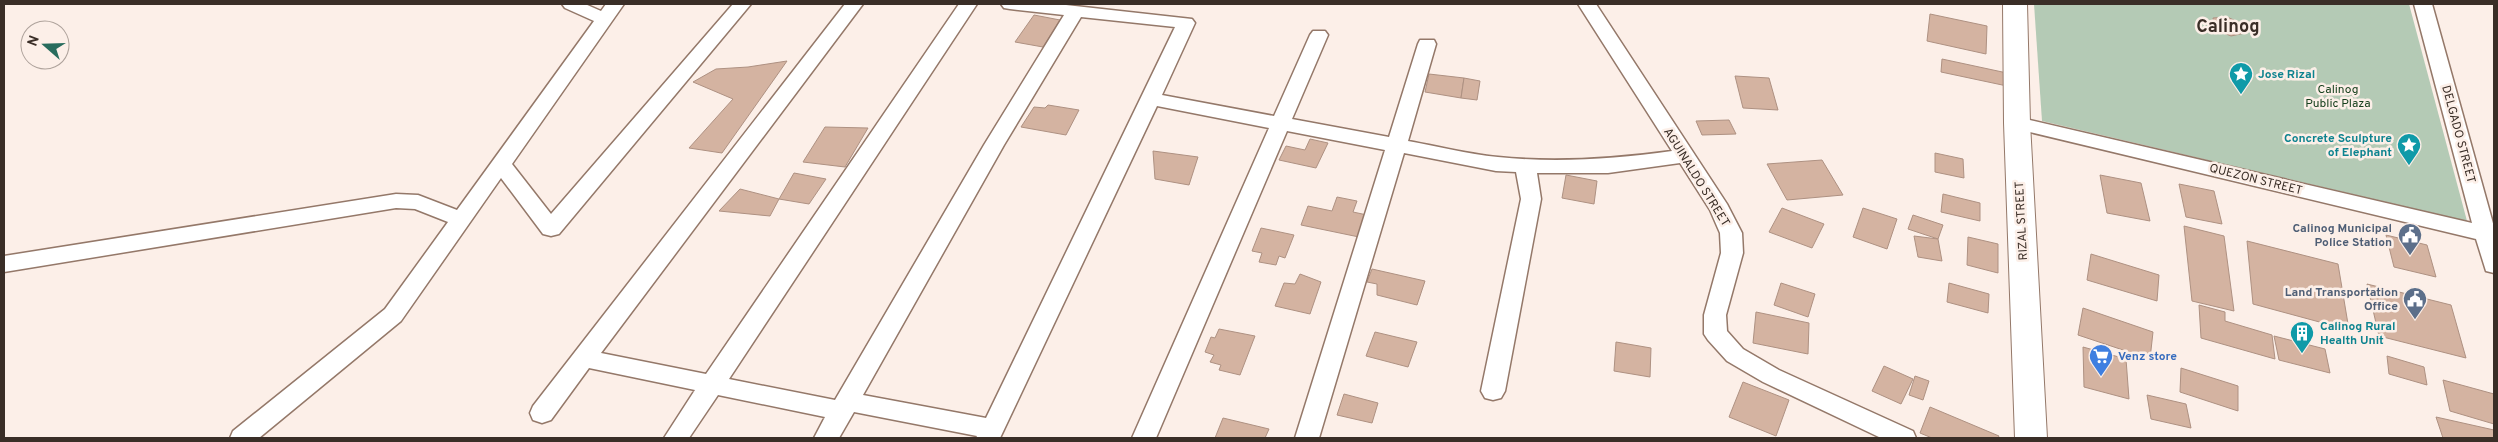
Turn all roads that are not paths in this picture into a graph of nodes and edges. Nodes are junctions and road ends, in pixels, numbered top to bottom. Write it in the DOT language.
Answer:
graph roads {
  1 [pos="571,4"];
  2 [pos="742,4"];
  3 [pos="854,4"];
  4 [pos="968,4"];
  5 [pos="1010,4"];
  6 [pos="1586,4"];
  7 [pos="2015,4"];
  8 [pos="2423,4"];
  9 [pos="610,11"];
  10 [pos="1076,11"];
  11 [pos="1318,35"];
  12 [pos="1427,44"];
  13 [pos="1151,99"];
  14 [pos="2017,123"];
  15 [pos="1280,125"];
  16 [pos="1397,146"];
  17 [pos="1686,156"];
  18 [pos="502,165"];
  19 [pos="1525,166"];
  20 [pos="462,220"];
  21 [pos="2489,234"];
  22 [pos="4,264"];
  23 [pos="2494,264"];
  24 [pos="583,358"];
  25 [pos="711,385"];
  26 [pos="1493,391"];
  27 [pos="845,406"];
  28 [pos="542,413"];
  29 [pos="991,434"];
  30 [pos="242,438"];
  31 [pos="676,438"];
  32 [pos="826,438"];
  33 [pos="1144,438"];
  34 [pos="1306,438"];
  35 [pos="1904,438"];
  36 [pos="2031,438"];
  1 -- 9 [label="street"];
  2 -- 18 [label="street"];
  3 -- 24 [label="street"];
  4 -- 25 [label="street"];
  5 -- 10 [label="street"];
  6 -- 17 [label="street, AGUINALDO STREET"];
  7 -- 14 [label="street, RIZAL STREET"];
  8 -- 21 [label="street, DELGADO STREET"];
  9 -- 18 [label="street"];
  10 -- 13 [label="street"];
  10 -- 27 [label="street"];
  11 -- 15 [label="street"];
  12 -- 16 [label="street"];
  13 -- 15 [label="street"];
  13 -- 29 [label="street"];
  14 -- 21 [label="street, QUEZON STREET"];
  14 -- 36 [label="street, RIZAL STREET"];
  15 -- 16 [label="street"];
  15 -- 33 [label="street"];
  16 -- 19 [label="street"];
  16 -- 34 [label="street"];
  17 -- 19 [label="street"];
  17 -- 35 [label="street, AGUINALDO STREET"];
  18 -- 20 [label="street"];
  19 -- 26 [label="street"];
  20 -- 22 [label="street"];
  20 -- 30 [label="street"];
  21 -- 23 [label="street, DELGADO STREET"];
  24 -- 25 [label="street"];
  24 -- 28 [label="street"];
  25 -- 27 [label="street"];
  25 -- 31 [label="street"];
  27 -- 29 [label="street"];
  27 -- 32 [label="street"];
}
